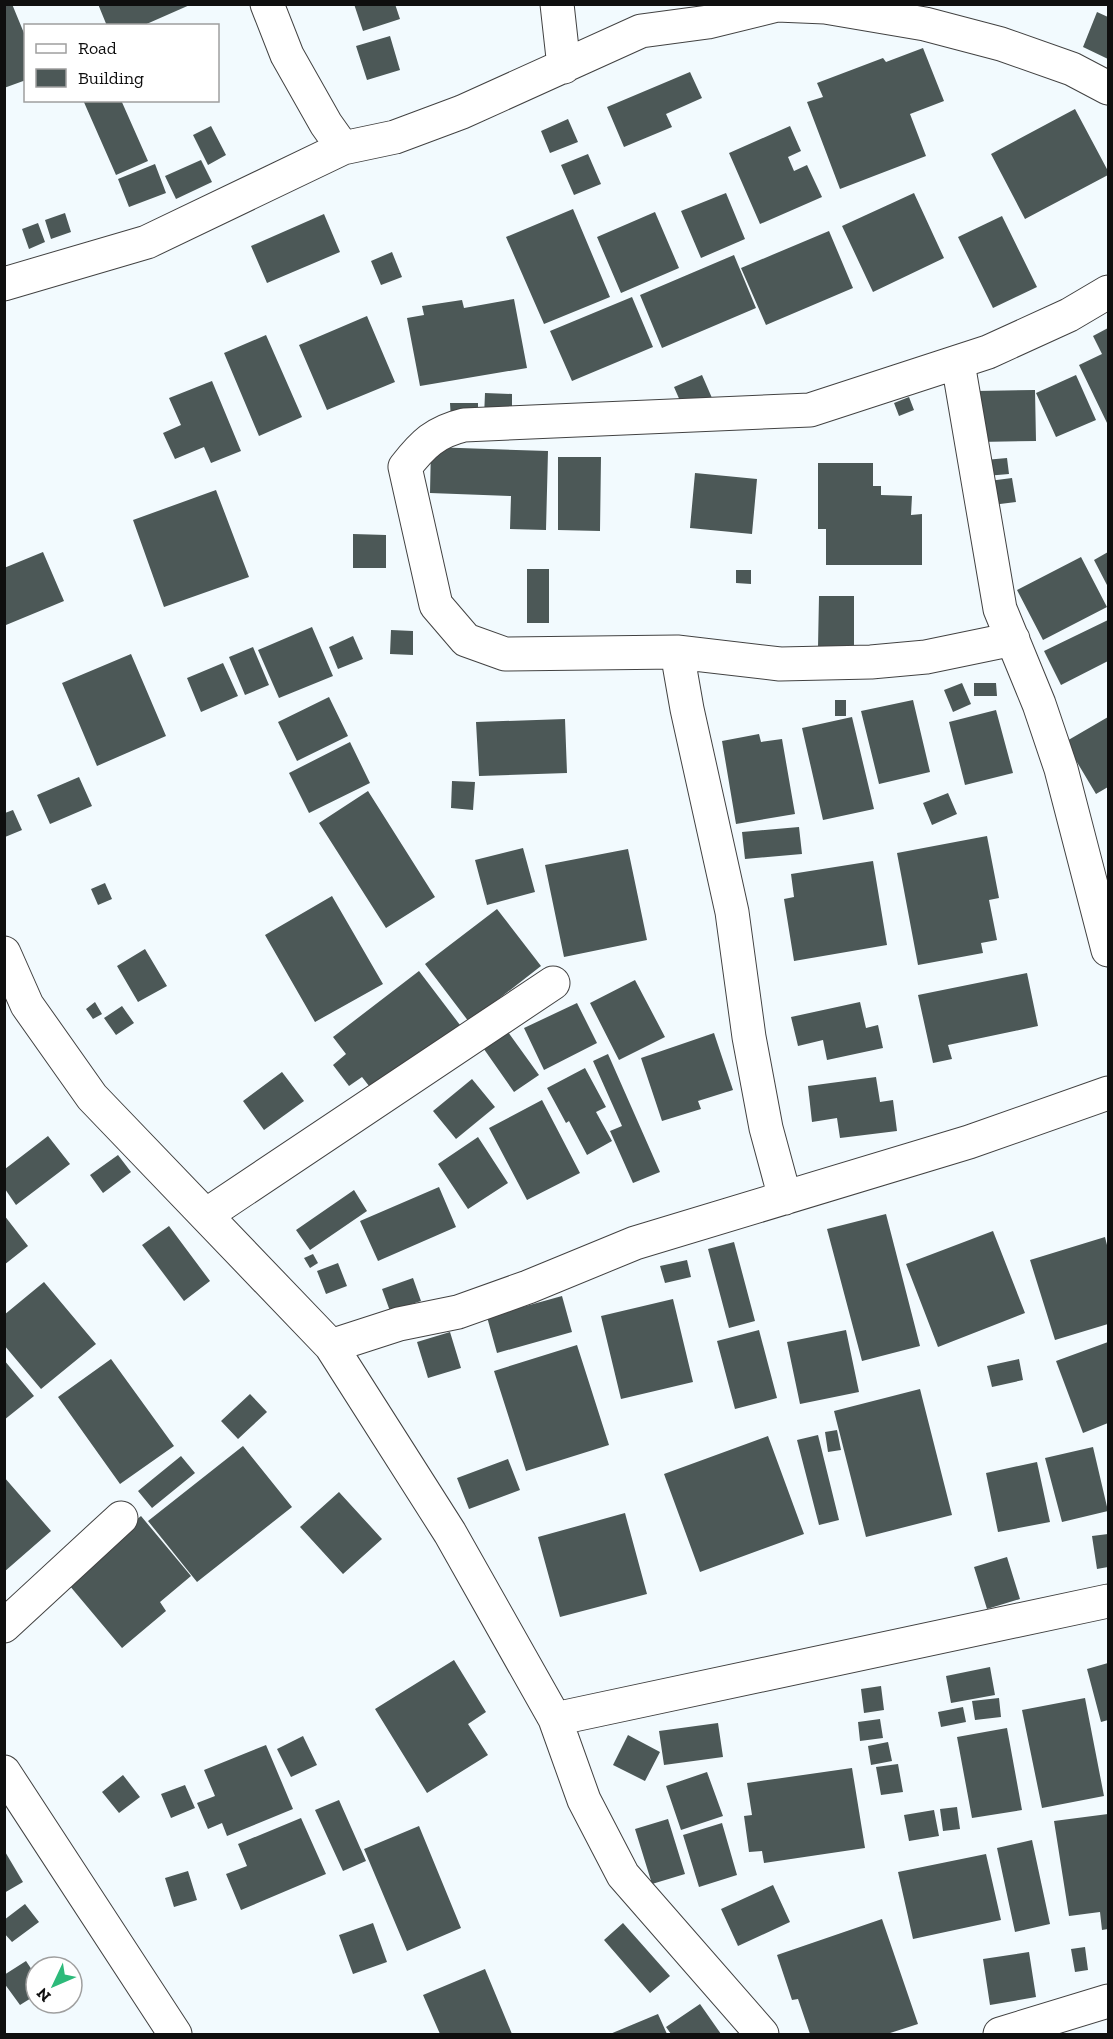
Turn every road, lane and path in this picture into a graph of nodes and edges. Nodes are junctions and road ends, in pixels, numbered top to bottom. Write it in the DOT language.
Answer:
graph roads {
  1 [pos="267,4"];
  2 [pos="557,4"];
  3 [pos="564,67"];
  4 [pos="1108,88"];
  5 [pos="343,148"];
  6 [pos="4,284"];
  7 [pos="1108,292"];
  8 [pos="958,363"];
  9 [pos="1013,639"];
  10 [pos="677,652"];
  11 [pos="1108,950"];
  12 [pos="4,952"];
  13 [pos="553,983"];
  14 [pos="1108,1093"];
  15 [pos="785,1198"];
  16 [pos="206,1215"];
  17 [pos="331,1346"];
  18 [pos="121,1518"];
  19 [pos="1108,1601"];
  20 [pos="4,1626"];
  21 [pos="555,1719"];
  22 [pos="4,1772"];
  23 [pos="1108,2001"];
  24 [pos="175,2034"];
  25 [pos="762,2034"];
  26 [pos="1000,2034"];
  1 -- 5 [label="street"];
  2 -- 3 [label="street"];
  3 -- 4 [label="street"];
  3 -- 5 [label="street"];
  5 -- 6 [label="street"];
  7 -- 8 [label="street"];
  8 -- 9 [label="street"];
  8 -- 10 [label="street"];
  9 -- 10 [label="street"];
  9 -- 11 [label="street"];
  10 -- 15 [label="street"];
  12 -- 16 [label="street"];
  13 -- 16 [label="street"];
  14 -- 15 [label="street"];
  15 -- 17 [label="street"];
  16 -- 17 [label="street"];
  17 -- 21 [label="street"];
  18 -- 20 [label="street"];
  19 -- 21 [label="street"];
  21 -- 25 [label="street"];
  22 -- 24 [label="street"];
  23 -- 26 [label="street"];
}
